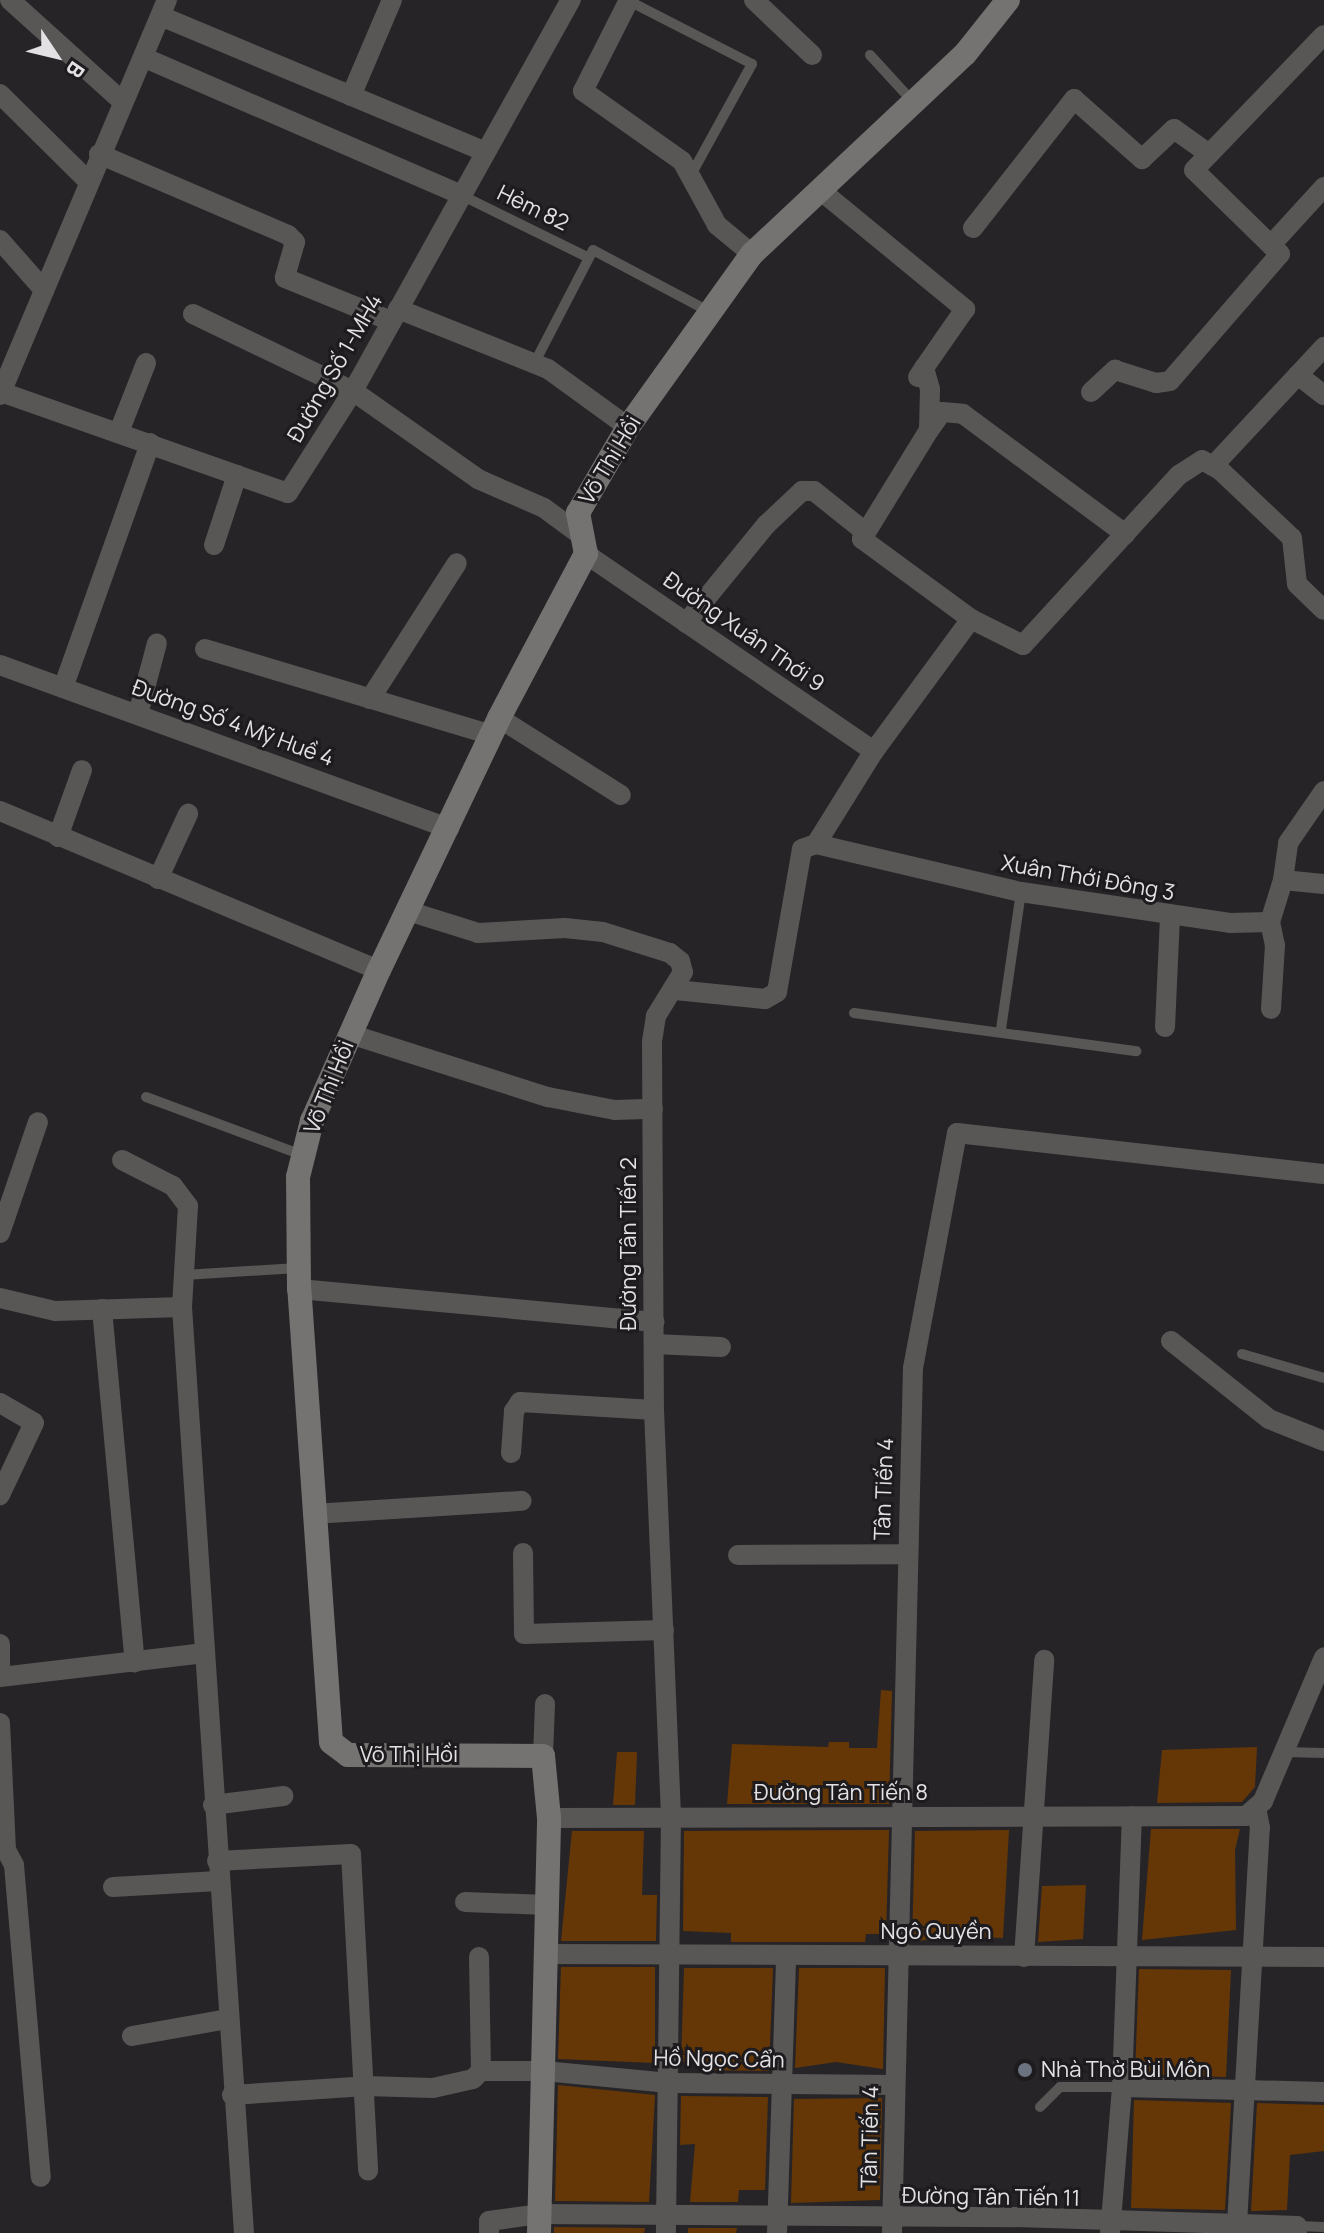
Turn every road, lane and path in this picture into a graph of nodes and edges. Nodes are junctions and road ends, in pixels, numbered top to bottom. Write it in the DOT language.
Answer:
graph roads {
  1 [pos="10,0"];
  2 [pos="392,0"];
  3 [pos="571,0"];
  4 [pos="754,0"];
  5 [pos="1008,0"];
  6 [pos="629,1"];
  7 [pos="165,9"];
  8 [pos="1324,35"];
  9 [pos="812,55"];
  10 [pos="870,55"];
  11 [pos="145,58"];
  12 [pos="0,94"];
  13 [pos="351,96"];
  14 [pos="123,102"];
  15 [pos="913,102"];
  16 [pos="484,151"];
  17 [pos="99,154"];
  18 [pos="1209,154"];
  19 [pos="692,173"];
  20 [pos="88,181"];
  21 [pos="1324,187"];
  22 [pos="820,190"];
  23 [pos="461,195"];
  24 [pos="973,228"];
  25 [pos="0,240"];
  26 [pos="1271,245"];
  27 [pos="752,254"];
  28 [pos="587,257"];
  29 [pos="44,290"];
  30 [pos="710,312"];
  31 [pos="193,314"];
  32 [pos="395,315"];
  33 [pos="1324,347"];
  34 [pos="535,362"];
  35 [pos="146,363"];
  36 [pos="1298,375"];
  37 [pos="353,391"];
  38 [pos="1091,392"];
  39 [pos="1,394"];
  40 [pos="1324,395"];
  41 [pos="628,427"];
  42 [pos="929,430"];
  43 [pos="119,432"];
  44 [pos="150,443"];
  45 [pos="1213,466"];
  46 [pos="237,475"];
  47 [pos="864,531"];
  48 [pos="1125,534"];
  49 [pos="582,543"];
  50 [pos="214,545"];
  51 [pos="457,563"];
  52 [pos="1324,610"];
  53 [pos="971,619"];
  54 [pos="686,623"];
  55 [pos="157,643"];
  56 [pos="205,649"];
  57 [pos="0,665"];
  58 [pos="63,688"];
  59 [pos="370,699"];
  60 [pos="138,714"];
  61 [pos="495,727"];
  62 [pos="874,751"];
  63 [pos="82,770"];
  64 [pos="1324,791"];
  65 [pos="621,795"];
  66 [pos="0,811"];
  67 [pos="188,814"];
  68 [pos="449,828"];
  69 [pos="58,837"];
  70 [pos="816,844"];
  71 [pos="158,879"];
  72 [pos="1283,880"];
  73 [pos="1324,884"];
  74 [pos="1021,892"];
  75 [pos="408,911"];
  76 [pos="1170,917"];
  77 [pos="1270,922"];
  78 [pos="379,970"];
  79 [pos="675,990"];
  80 [pos="1271,1009"];
  81 [pos="854,1013"];
  82 [pos="1165,1027"];
  83 [pos="1001,1029"];
  84 [pos="350,1034"];
  85 [pos="1136,1051"];
  86 [pos="146,1097"];
  87 [pos="653,1109"];
  88 [pos="38,1122"];
  89 [pos="304,1155"];
  90 [pos="122,1160"];
  91 [pos="1324,1174"];
  92 [pos="0,1233"];
  93 [pos="184,1275"];
  94 [pos="298,1278"];
  95 [pos="0,1298"];
  96 [pos="182,1307"];
  97 [pos="102,1309"];
  98 [pos="654,1322"];
  99 [pos="1171,1341"];
  100 [pos="654,1344"];
  101 [pos="721,1347"];
  102 [pos="1242,1354"];
  103 [pos="1324,1378"];
  104 [pos="0,1403"];
  105 [pos="654,1410"];
  106 [pos="1324,1441"];
  107 [pos="511,1453"];
  108 [pos="0,1495"];
  109 [pos="522,1501"];
  110 [pos="313,1514"];
  111 [pos="523,1553"];
  112 [pos="905,1554"];
  113 [pos="738,1555"];
  114 [pos="664,1630"];
  115 [pos="0,1644"];
  116 [pos="203,1653"];
  117 [pos="1324,1657"];
  118 [pos="1044,1660"];
  119 [pos="135,1662"];
  120 [pos="0,1676"];
  121 [pos="545,1704"];
  122 [pos="0,1723"];
  123 [pos="1284,1752"];
  124 [pos="1324,1753"];
  125 [pos="543,1756"];
  126 [pos="283,1796"];
  127 [pos="1260,1804"];
  128 [pos="213,1805"];
  129 [pos="1031,1815"];
  130 [pos="671,1816"];
  131 [pos="1132,1816"];
  132 [pos="549,1818"];
  133 [pos="905,1818"];
  134 [pos="217,1871"];
  135 [pos="113,1887"];
  136 [pos="465,1902"];
  137 [pos="548,1905"];
  138 [pos="547,1954"];
  139 [pos="669,1955"];
  140 [pos="786,1955"];
  141 [pos="901,1956"];
  142 [pos="1125,1956"];
  143 [pos="479,1957"];
  144 [pos="1024,1957"];
  145 [pos="1250,1957"];
  146 [pos="1324,1957"];
  147 [pos="227,2019"];
  148 [pos="132,2036"];
  149 [pos="481,2071"];
  150 [pos="544,2071"];
  151 [pos="669,2083"];
  152 [pos="781,2084"];
  153 [pos="895,2085"];
  154 [pos="366,2086"];
  155 [pos="1122,2087"];
  156 [pos="1244,2090"];
  157 [pos="1324,2092"];
  158 [pos="232,2095"];
  159 [pos="1040,2107"];
  160 [pos="368,2171"];
  161 [pos="41,2177"];
  162 [pos="539,2224"];
  163 [pos="667,2224"];
  164 [pos="1237,2224"];
  165 [pos="777,2225"];
  166 [pos="1014,2225"];
  167 [pos="892,2226"];
  168 [pos="1324,2227"];
  169 [pos="1110,2228"];
  170 [pos="1297,2230"];
  171 [pos="244,2233"];
  172 [pos="489,2233"];
  1 -- 14 [label="street"];
  2 -- 13 [label="street"];
  3 -- 16 [label="street, Đường Số 1-MH4"];
  4 -- 9 [label="street"];
  5 -- 15 [label="street, Võ Thị Hồi"];
  6 -- 19 [label="street"];
  6 -- 19 [label="lane"];
  7 -- 11 [label="street"];
  7 -- 13 [label="street"];
  8 -- 18 [label="street"];
  10 -- 15 [label="lane"];
  11 -- 14 [label="street"];
  11 -- 23 [label="street"];
  12 -- 20 [label="street"];
  13 -- 16 [label="street"];
  14 -- 17 [label="street"];
  15 -- 22 [label="street, Võ Thị Hồi"];
  16 -- 23 [label="street, Đường Số 1-MH4"];
  17 -- 20 [label="street"];
  17 -- 32 [label="street"];
  18 -- 24 [label="street"];
  18 -- 26 [label="street"];
  19 -- 27 [label="street"];
  20 -- 29 [label="street"];
  21 -- 26 [label="street"];
  22 -- 27 [label="street, Võ Thị Hồi"];
  22 -- 42 [label="street"];
  23 -- 28 [label="lane, Hẻm 82"];
  23 -- 32 [label="street, Đường Số 1-MH4"];
  25 -- 29 [label="street"];
  26 -- 38 [label="street"];
  27 -- 30 [label="street, Võ Thị Hồi"];
  28 -- 30 [label="lane, Hẻm 82"];
  28 -- 34 [label="lane"];
  29 -- 39 [label="street"];
  30 -- 41 [label="street, Võ Thị Hồi"];
  31 -- 37 [label="street, Đường Xuân Thới 9"];
  32 -- 34 [label="street"];
  32 -- 37 [label="street, Đường Số 1-MH4"];
  33 -- 36 [label="street"];
  34 -- 41 [label="street"];
  35 -- 43 [label="street"];
  36 -- 40 [label="street"];
  36 -- 45 [label="street"];
  37 -- 46 [label="street, Đường Số 1-MH4"];
  37 -- 49 [label="street, Đường Xuân Thới 9"];
  39 -- 43 [label="street, Đường Số 1-MH4"];
  41 -- 49 [label="street, Võ Thị Hồi"];
  42 -- 47 [label="street"];
  42 -- 48 [label="street"];
  43 -- 44 [label="street, Đường Số 1-MH4"];
  44 -- 46 [label="street, Đường Số 1-MH4"];
  44 -- 58 [label="street"];
  45 -- 48 [label="street"];
  45 -- 52 [label="street"];
  46 -- 50 [label="street"];
  47 -- 53 [label="street"];
  47 -- 54 [label="street"];
  48 -- 53 [label="street"];
  49 -- 54 [label="street, Đường Xuân Thới 9"];
  49 -- 61 [label="street, Võ Thị Hồi"];
  51 -- 59 [label="street"];
  53 -- 62 [label="street"];
  54 -- 62 [label="street, Đường Xuân Thới 9"];
  55 -- 60 [label="street"];
  56 -- 59 [label="street"];
  57 -- 58 [label="street, Đường Số 4 Mỹ Huề 4"];
  58 -- 60 [label="street, Đường Số 4 Mỹ Huề 4"];
  59 -- 61 [label="street"];
  60 -- 68 [label="street, Đường Số 4 Mỹ Huề 4"];
  61 -- 65 [label="street"];
  61 -- 68 [label="street, Võ Thị Hồi"];
  62 -- 70 [label="street"];
  63 -- 69 [label="street"];
  64 -- 72 [label="street"];
  66 -- 69 [label="street"];
  67 -- 71 [label="street"];
  68 -- 75 [label="street, Võ Thị Hồi"];
  69 -- 71 [label="street"];
  70 -- 74 [label="street, Xuân Thới Đông 3"];
  70 -- 79 [label="street"];
  71 -- 78 [label="street"];
  72 -- 73 [label="street"];
  72 -- 77 [label="street"];
  74 -- 76 [label="street, Xuân Thới Đông 3"];
  74 -- 83 [label="lane"];
  75 -- 78 [label="street, Võ Thị Hồi"];
  75 -- 79 [label="street"];
  76 -- 77 [label="street, Xuân Thới Đông 3"];
  76 -- 82 [label="street"];
  77 -- 80 [label="street"];
  78 -- 84 [label="street, Võ Thị Hồi"];
  79 -- 87 [label="street, Đường Tân Tiến 2"];
  81 -- 83 [label="lane"];
  83 -- 85 [label="lane"];
  84 -- 87 [label="street"];
  84 -- 89 [label="street, Võ Thị Hồi"];
  86 -- 89 [label="lane"];
  87 -- 98 [label="street, Đường Tân Tiến 2"];
  88 -- 92 [label="street"];
  89 -- 94 [label="street, Võ Thị Hồi"];
  90 -- 93 [label="street"];
  91 -- 112 [label="street, Tân Tiến 4"];
  93 -- 94 [label="lane"];
  93 -- 96 [label="street"];
  94 -- 98 [label="street"];
  94 -- 110 [label="street, Võ Thị Hồi"];
  95 -- 97 [label="street"];
  96 -- 97 [label="street"];
  96 -- 116 [label="street"];
  97 -- 119 [label="street"];
  98 -- 100 [label="street, Đường Tân Tiến 2"];
  99 -- 106 [label="street"];
  100 -- 101 [label="street"];
  100 -- 105 [label="street, Đường Tân Tiến 2"];
  102 -- 103 [label="lane"];
  104 -- 108 [label="street"];
  105 -- 107 [label="street"];
  105 -- 114 [label="street, Đường Tân Tiến 2"];
  109 -- 110 [label="street"];
  110 -- 125 [label="street, Võ Thị Hồi"];
  111 -- 114 [label="street"];
  112 -- 113 [label="street"];
  112 -- 133 [label="street, Tân Tiến 4"];
  114 -- 130 [label="street, Đường Tân Tiến 2"];
  115 -- 120 [label="street"];
  116 -- 119 [label="street"];
  116 -- 128 [label="street"];
  117 -- 123 [label="street"];
  118 -- 129 [label="street"];
  119 -- 120 [label="street"];
  121 -- 125 [label="street"];
  122 -- 161 [label="street"];
  123 -- 124 [label="lane"];
  123 -- 127 [label="street"];
  125 -- 132 [label="street"];
  126 -- 128 [label="street"];
  127 -- 131 [label="street, Đường Tân Tiến 8"];
  127 -- 145 [label="street"];
  128 -- 134 [label="street"];
  129 -- 131 [label="street, Đường Tân Tiến 8"];
  129 -- 133 [label="street, Đường Tân Tiến 8"];
  129 -- 144 [label="street"];
  130 -- 132 [label="street, Đường Tân Tiến 8"];
  130 -- 133 [label="street, Đường Tân Tiến 8"];
  130 -- 139 [label="street, Đường Tân Tiến 2"];
  131 -- 142 [label="street"];
  132 -- 137 [label="street"];
  133 -- 141 [label="street, Tân Tiến 4"];
  134 -- 135 [label="street"];
  134 -- 147 [label="street"];
  134 -- 154 [label="street"];
  136 -- 137 [label="street"];
  137 -- 138 [label="street"];
  138 -- 139 [label="street, Ngô Quyền"];
  138 -- 150 [label="street"];
  139 -- 140 [label="street, Ngô Quyền"];
  139 -- 151 [label="street, Đường Tân Tiến 2"];
  140 -- 141 [label="street, Ngô Quyền"];
  140 -- 152 [label="street"];
  141 -- 144 [label="street, Ngô Quyền"];
  141 -- 153 [label="street, Tân Tiến 4"];
  142 -- 144 [label="street, Ngô Quyền"];
  142 -- 145 [label="street, Ngô Quyền"];
  142 -- 155 [label="street"];
  143 -- 149 [label="street"];
  145 -- 146 [label="street, Ngô Quyền"];
  145 -- 156 [label="street"];
  147 -- 148 [label="street"];
  147 -- 158 [label="street"];
  149 -- 150 [label="street, Hồ Ngọc Cẩn"];
  149 -- 154 [label="street"];
  150 -- 151 [label="street, Hồ Ngọc Cẩn"];
  150 -- 162 [label="street"];
  151 -- 152 [label="street, Hồ Ngọc Cẩn"];
  151 -- 163 [label="street, Đường Tân Tiến 2"];
  152 -- 153 [label="street, Hồ Ngọc Cẩn"];
  152 -- 165 [label="street"];
  153 -- 167 [label="street, Tân Tiến 4"];
  154 -- 158 [label="street"];
  154 -- 160 [label="street"];
  155 -- 156 [label="street"];
  155 -- 159 [label="lane"];
  155 -- 169 [label="street"];
  156 -- 157 [label="street"];
  156 -- 164 [label="street"];
  158 -- 171 [label="street"];
  162 -- 163 [label="street, Đường Tân Tiến 11"];
  162 -- 172 [label="street, Đường Tân Tiến 11"];
  163 -- 165 [label="street, Đường Tân Tiến 11"];
  164 -- 169 [label="street, Đường Tân Tiến 11"];
  164 -- 170 [label="street, Đường Tân Tiến 11"];
  165 -- 167 [label="street, Đường Tân Tiến 11"];
  166 -- 167 [label="street, Đường Tân Tiến 11"];
  166 -- 169 [label="street, Đường Tân Tiến 11"];
  168 -- 170 [label="lane"];
}
